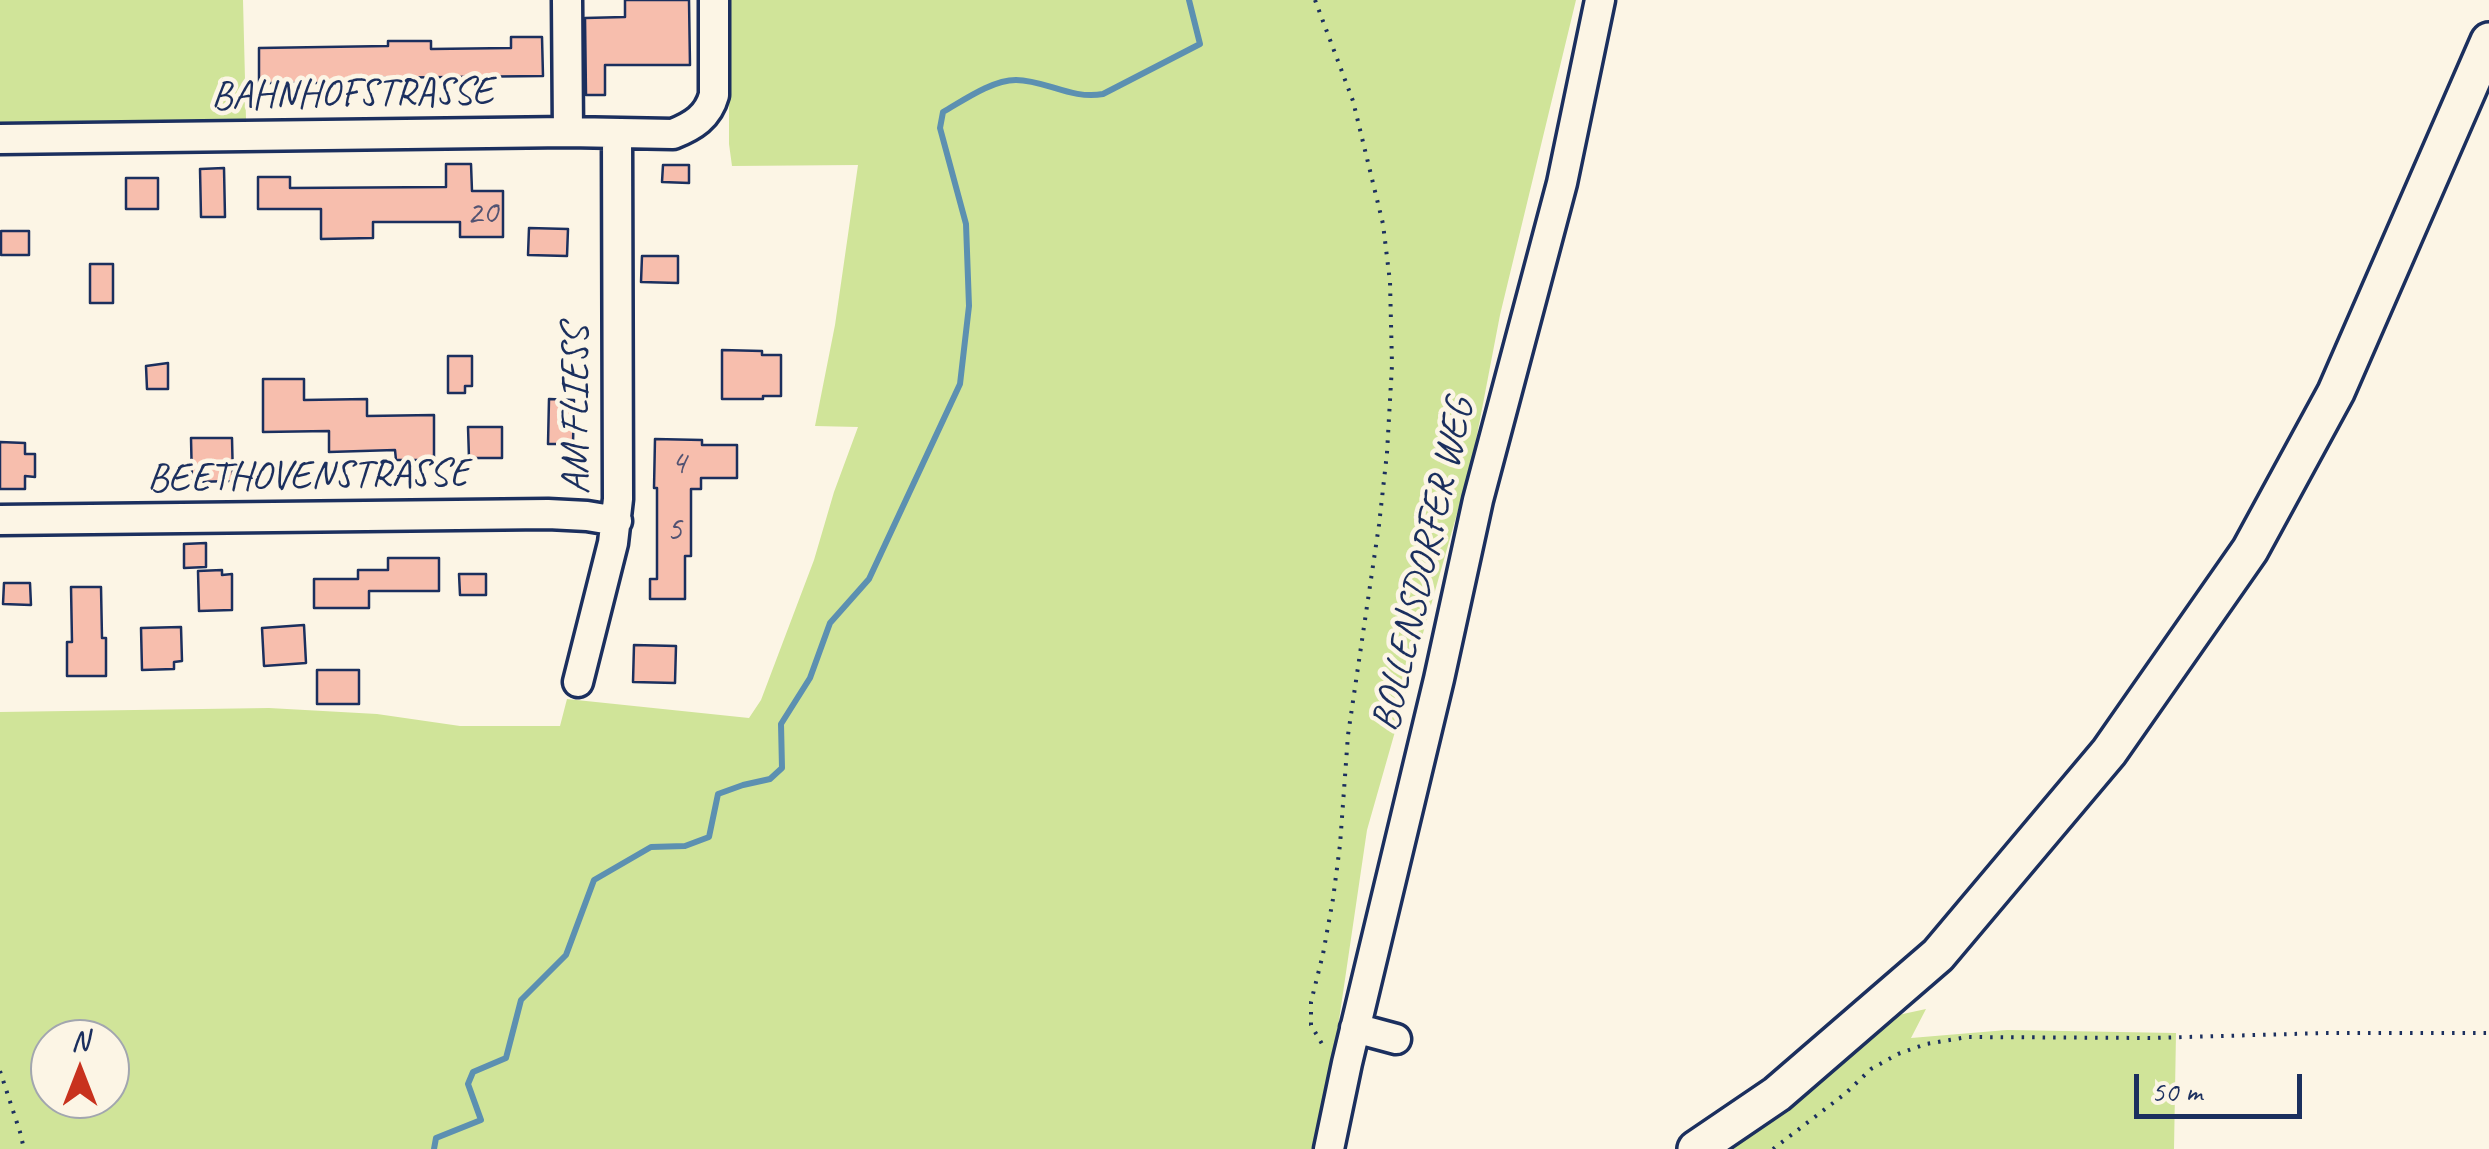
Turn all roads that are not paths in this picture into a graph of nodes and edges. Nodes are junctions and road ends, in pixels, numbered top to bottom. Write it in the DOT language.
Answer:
graph roads {
  1 [pos="568,0"];
  2 [pos="714,0"];
  3 [pos="1600,0"];
  4 [pos="2489,42"];
  5 [pos="568,132"];
  6 [pos="618,133"];
  7 [pos="0,139"];
  8 [pos="0,520"];
  9 [pos="616,521"];
  10 [pos="578,682"];
  11 [pos="1355,1028"];
  12 [pos="1396,1039"];
  13 [pos="1329,1149"];
  14 [pos="1696,1149"];
  1 -- 5 [label="street"];
  2 -- 6 [label="street, BAHNHOFSTRASSE"];
  3 -- 11 [label="street, BOLLENSDORFER WEG"];
  4 -- 14 [label="main road"];
  5 -- 6 [label="street, BAHNHOFSTRASSE"];
  5 -- 7 [label="street, BAHNHOFSTRASSE"];
  6 -- 9 [label="street, AM FLIESS"];
  8 -- 9 [label="street, BEETHOVENSTRASSE"];
  9 -- 10 [label="street, AM FLIESS"];
  11 -- 12 [label="street"];
  11 -- 13 [label="street, BOLLENSDORFER WEG"];
}
